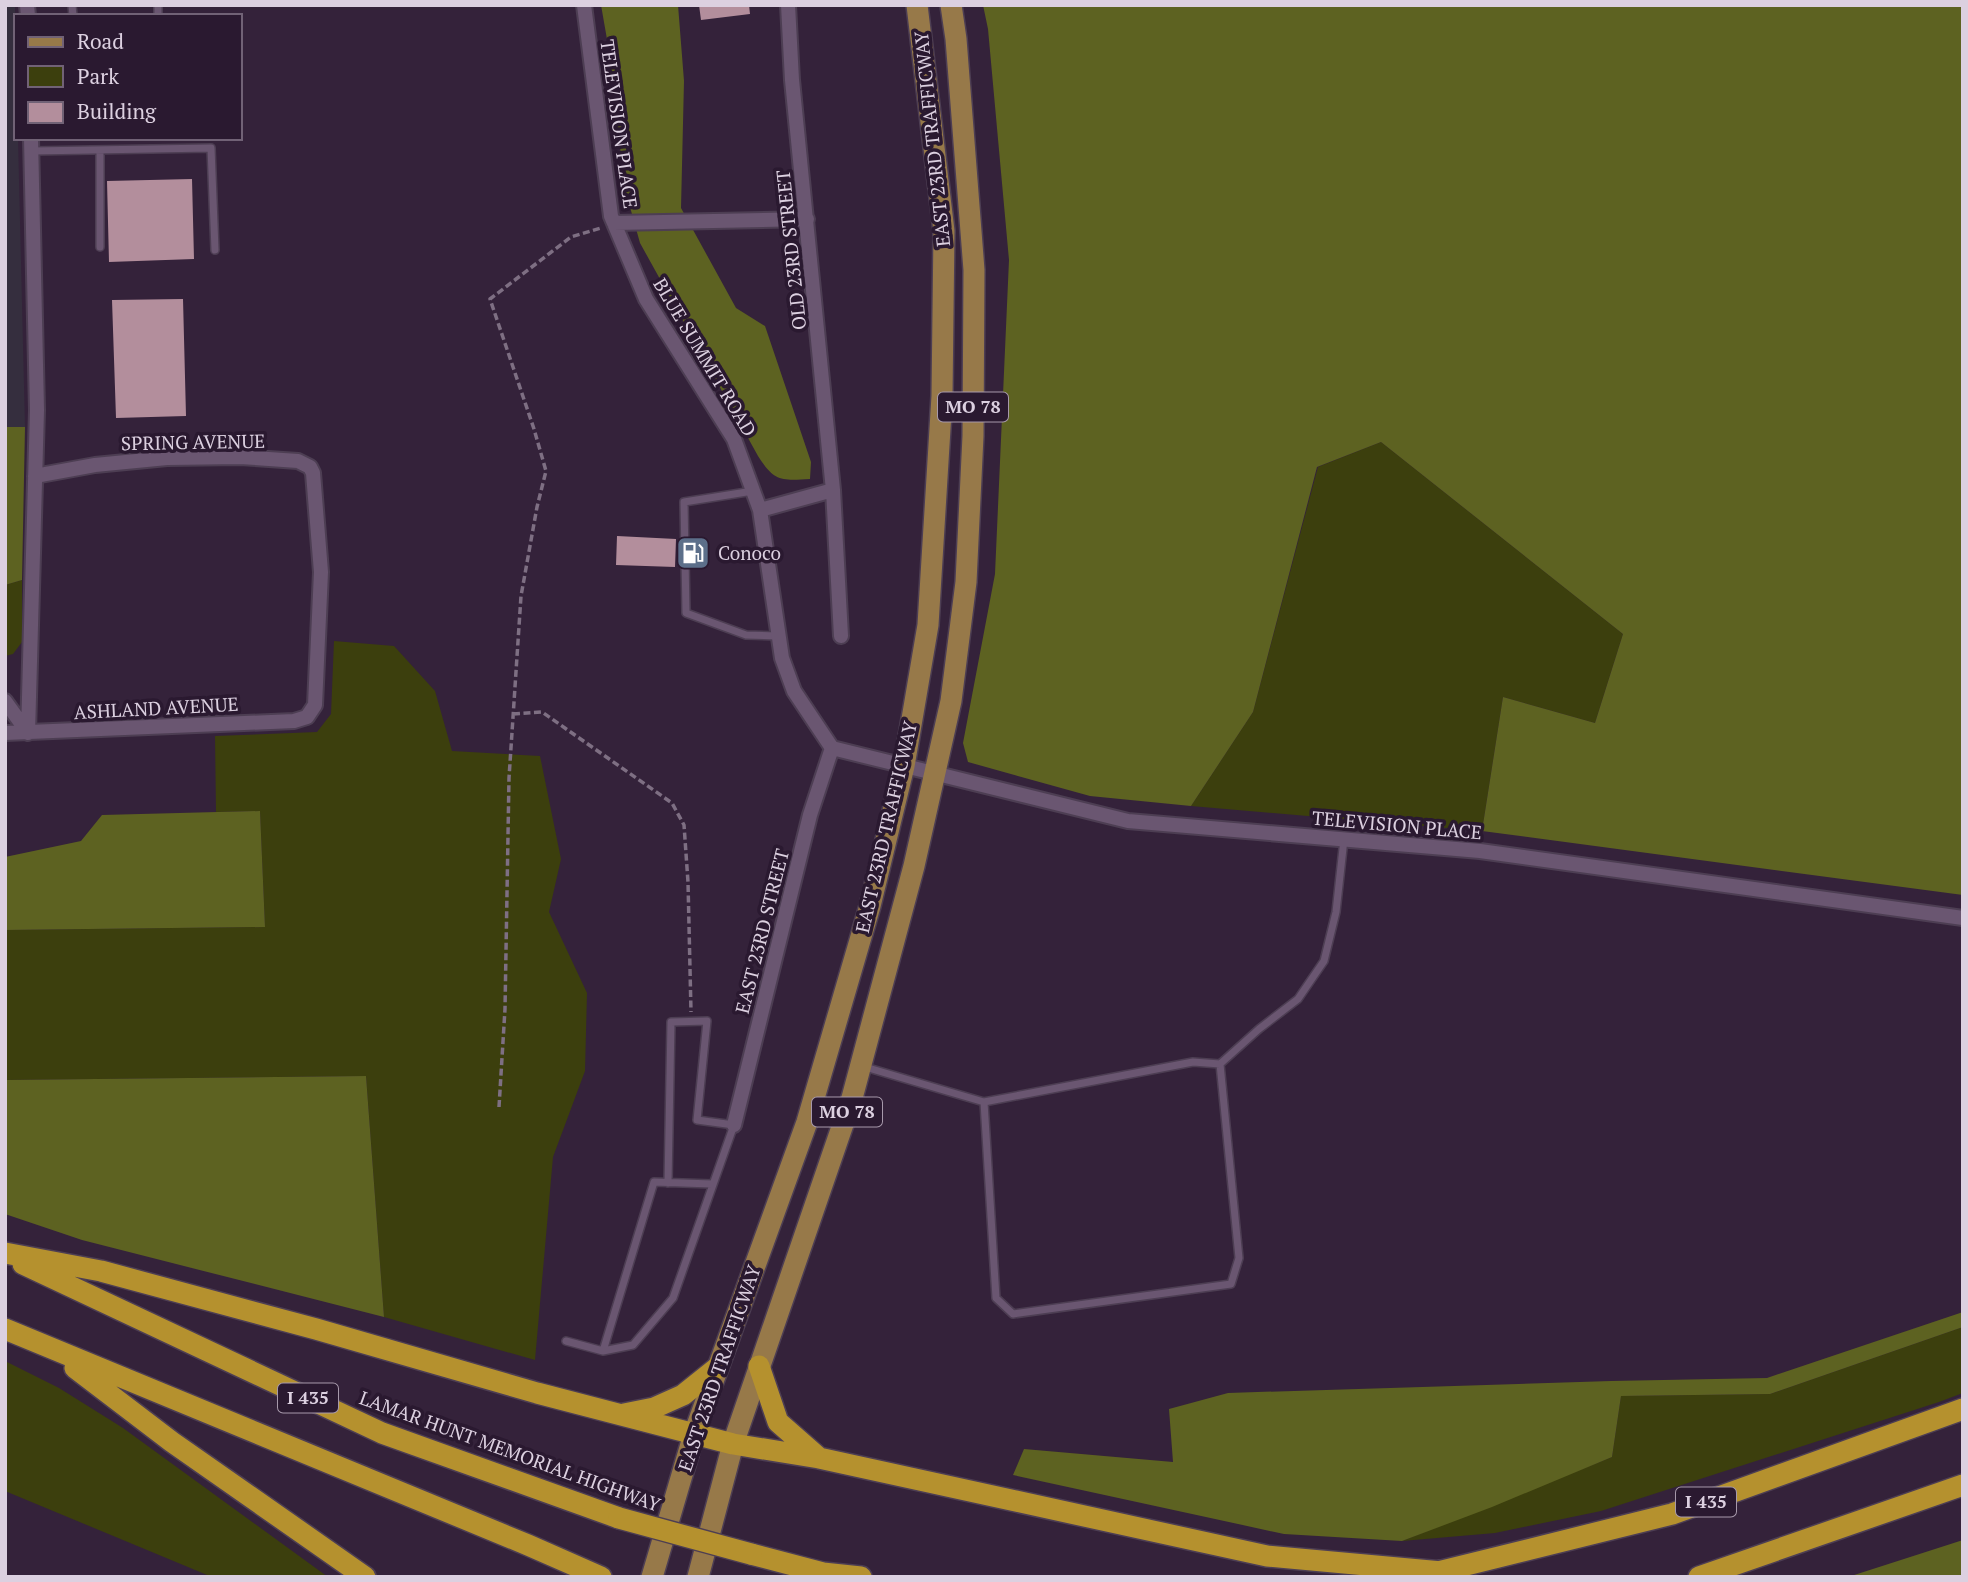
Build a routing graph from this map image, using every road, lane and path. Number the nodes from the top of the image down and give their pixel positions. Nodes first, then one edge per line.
1 (584, 5) edge
2 (788, 5) edge
3 (917, 5) edge
4 (951, 5) edge
5 (31, 145) edge
6 (100, 150) junction
7 (807, 219) junction
8 (614, 223) junction
9 (100, 247) dead end
10 (215, 250) dead end
11 (35, 477) junction
12 (833, 490) junction
13 (753, 491) junction
14 (760, 510) junction
15 (778, 636) junction
16 (841, 636) dead end
17 (5, 701) edge
18 (513, 713) junction
19 (307, 717) joint
20 (5, 733) edge
21 (27, 733) junction
22 (832, 748) junction
23 (904, 766) junction
24 (936, 773) junction
25 (1344, 839) junction
26 (1963, 918) edge
27 (691, 1021) junction
28 (1220, 1064) junction
29 (860, 1065) junction
30 (984, 1102) junction
31 (499, 1107) dead end
32 (734, 1125) junction
33 (668, 1183) junction
34 (712, 1184) junction
35 (5, 1254) edge
36 (5, 1329) edge
37 (566, 1341) dead end
38 (51, 1349) junction
39 (603, 1351) junction
40 (759, 1366) junction
41 (718, 1367) junction
42 (1963, 1409) edge
43 (619, 1415) junction
44 (694, 1434) junction
45 (733, 1444) junction
46 (818, 1458) junction
47 (1963, 1485) edge
48 (1442, 1572) junction
49 (365, 1577) edge
50 (601, 1577) edge
51 (652, 1577) edge
52 (698, 1577) edge
53 (861, 1577) edge
54 (1414, 1577) edge
55 (1699, 1577) edge

1 - 8 street, TELEVISION PLACE
2 - 7 street, OLD 23RD STREET
3 - 23 main road, EAST 23RD TRAFFICWAY / MO 78
4 - 24 main road, EAST 23RD TRAFFICWAY / MO 78
5 - 6 lane
5 - 11 street
6 - 9 lane
6 - 10 lane
7 - 8 street, TELEVISION PLACE
7 - 12 street, OLD 23RD STREET
8 - 13 street, BLUE SUMMIT ROAD
8 - 18 path
11 - 19 street, SPRING AVENUE
11 - 21 street
12 - 14 street
12 - 16 street
13 - 14 street, BLUE SUMMIT ROAD
13 - 15 lane
14 - 15 street, BLUE SUMMIT ROAD
15 - 22 street, BLUE SUMMIT ROAD
17 - 21 street
18 - 27 path
18 - 31 path
19 - 21 street, ASHLAND AVENUE
20 - 21 street, ASHLAND AVENUE
22 - 23 street, TELEVISION PLACE
22 - 32 street, EAST 23RD STREET
23 - 24 street, TELEVISION PLACE
23 - 41 main road, EAST 23RD TRAFFICWAY / MO 78
24 - 25 street, TELEVISION PLACE
24 - 29 main road, EAST 23RD TRAFFICWAY / MO 78
25 - 26 street, TELEVISION PLACE
25 - 28 lane
27 - 32 lane
27 - 33 lane
28 - 30 lane
28 - 30 lane
29 - 30 lane
29 - 40 main road, EAST 23RD TRAFFICWAY / MO 78
32 - 34 lane
33 - 34 lane
33 - 39 lane
34 - 39 lane
35 - 43 highway
35 - 53 highway, LAMAR HUNT MEMORIAL HIGHWAY / I 435, bridge
36 - 38 highway, I 435
37 - 39 lane
38 - 49 highway
38 - 50 highway, I 435
40 - 45 main road, EAST 23RD TRAFFICWAY / MO 78
40 - 46 highway
41 - 43 highway
41 - 44 main road, EAST 23RD TRAFFICWAY / MO 78
42 - 48 highway, I 435
43 - 44 highway
44 - 45 highway
44 - 51 main road, EAST 23RD TRAFFICWAY / MO 78
45 - 46 highway
45 - 52 main road, EAST 23RD TRAFFICWAY / MO 78
46 - 48 highway
47 - 55 highway
48 - 54 highway, I 435

